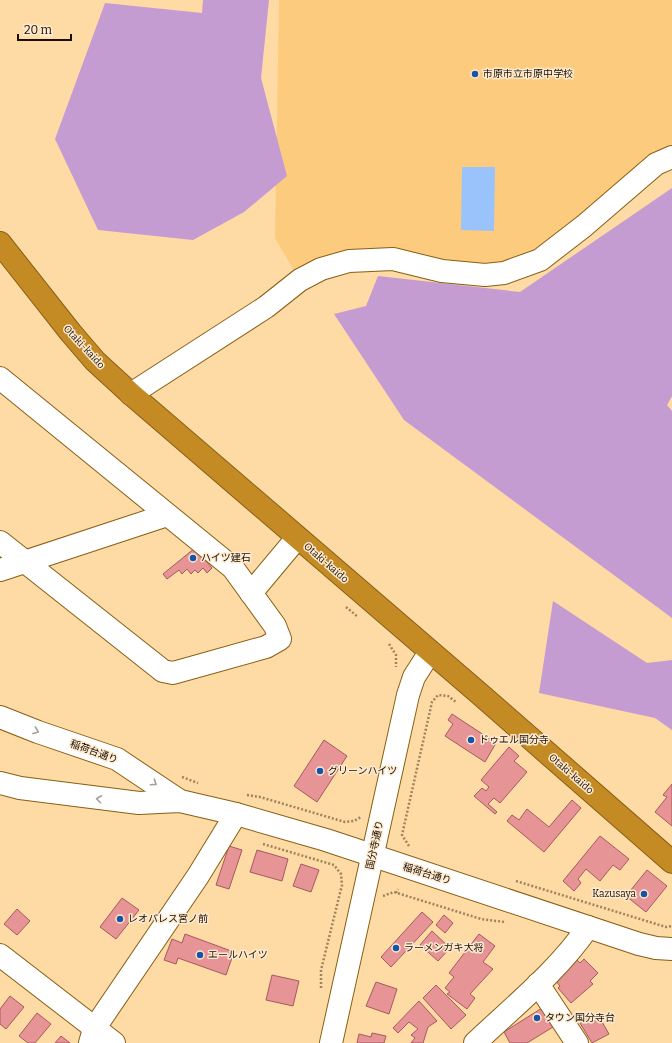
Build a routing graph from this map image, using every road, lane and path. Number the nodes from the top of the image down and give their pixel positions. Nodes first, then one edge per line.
1 (672, 157) edge
2 (0, 243) edge
3 (0, 378) edge
4 (131, 394) junction
5 (167, 515) junction
6 (297, 538) junction
7 (0, 542) edge
8 (25, 562) junction
9 (0, 570) edge
10 (251, 593) junction
11 (343, 604) dead end
12 (361, 620) dead end
13 (385, 640) dead end
14 (430, 652) junction
15 (395, 674) dead end
16 (432, 702) dead end
17 (0, 717) edge
18 (175, 774) dead end
19 (0, 783) edge
20 (203, 786) dead end
21 (246, 795) dead end
22 (180, 800) junction
23 (236, 814) junction
24 (362, 816) dead end
25 (261, 844) dead end
26 (410, 848) dead end
27 (372, 857) junction
28 (672, 862) edge
29 (514, 880) dead end
30 (398, 889) dead end
31 (396, 893) junction
32 (380, 900) dead end
33 (508, 922) dead end
34 (672, 926) edge
35 (588, 927) junction
36 (672, 948) edge
37 (0, 955) edge
38 (538, 984) junction
39 (321, 992) dead end
40 (92, 1036) edge
41 (114, 1043) edge
42 (331, 1043) edge
43 (475, 1043) edge
44 (577, 1043) edge

1 - 4 street
2 - 4 highway, Otaki-kaido
3 - 5 street
4 - 6 highway, Otaki-kaido
5 - 8 street
5 - 10 street
6 - 10 street
6 - 14 highway, Otaki-kaido
7 - 8 street
8 - 9 street
8 - 10 street
11 - 12 path
13 - 15 path
14 - 27 street, 国分寺通り
14 - 28 highway, Otaki-kaido
16 - 26 path
17 -> 22 street, 稲荷台通り
18 - 20 path
22 -> 19 street, 稲荷台通り
21 - 24 path
22 - 23 street, 稲荷台通り
23 - 27 street, 稲荷台通り
23 - 40 street
25 - 39 path
27 - 35 street, 稲荷台通り
27 - 42 street, 国分寺通り
29 - 34 path
30 - 31 path
31 - 32 path
31 - 33 path
35 - 36 street, 稲荷台通り
35 - 38 street
37 - 40 street
38 - 43 street
38 - 44 street
40 - 41 street

